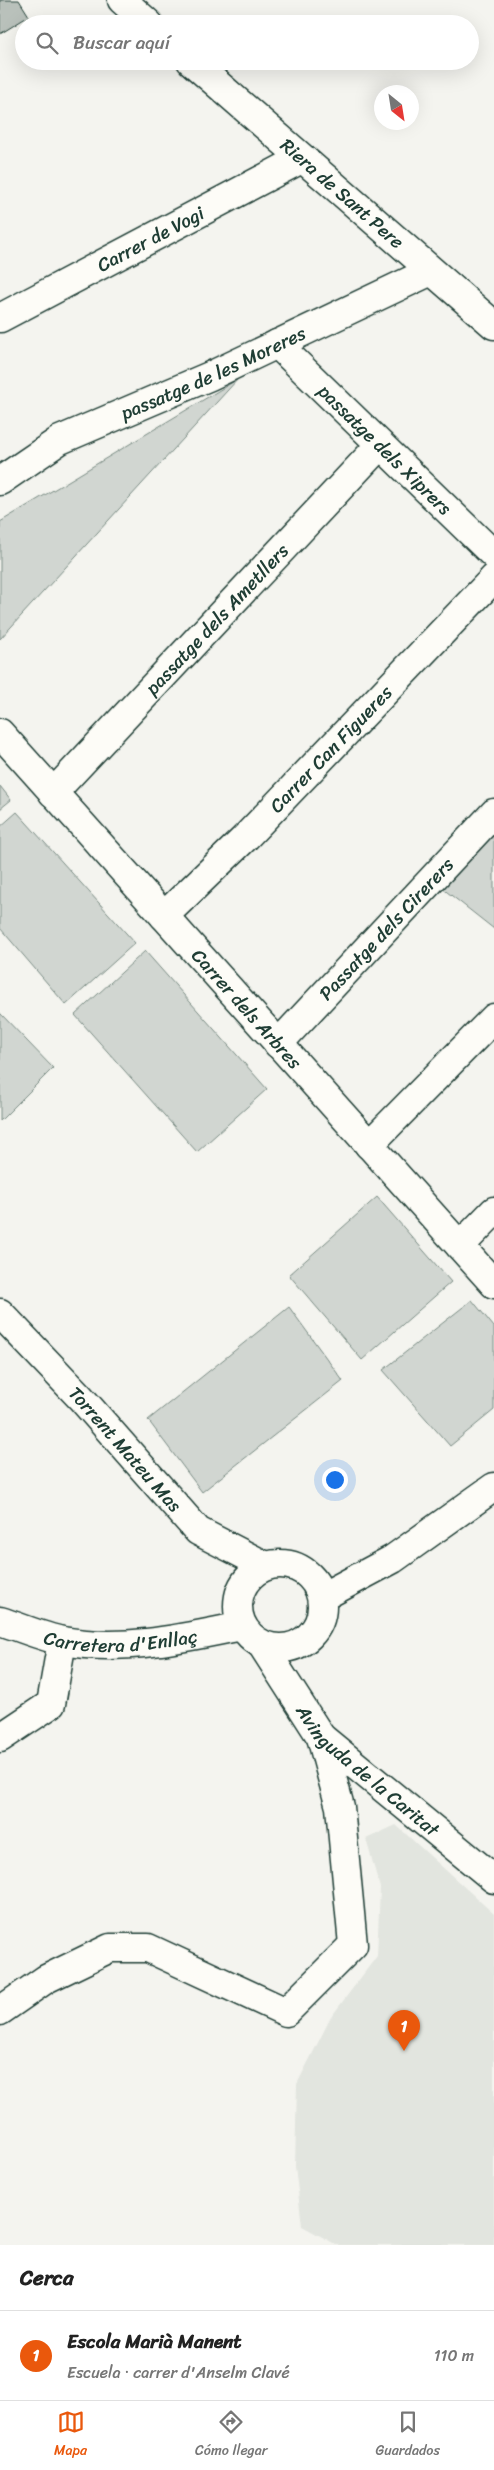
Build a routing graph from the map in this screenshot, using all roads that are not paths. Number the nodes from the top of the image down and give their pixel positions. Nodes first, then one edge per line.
1 (122, 0) edge
2 (139, 15) edge
3 (201, 70) edge
4 (301, 159) junction
5 (431, 271) junction
6 (0, 318) edge
7 (494, 325) edge
8 (277, 344) junction
9 (380, 445) junction
10 (0, 481) edge
11 (493, 574) edge
12 (0, 733) edge
13 (53, 792) junction
14 (494, 813) edge
15 (164, 916) junction
16 (494, 1018) edge
17 (278, 1044) junction
18 (368, 1145) junction
19 (494, 1211) edge
20 (460, 1246) junction
21 (494, 1284) edge
22 (0, 1313) edge
23 (494, 1487) edge
24 (266, 1566) junction
25 (322, 1597) junction
26 (0, 1620) edge
27 (242, 1626) junction
28 (62, 1641) junction
29 (262, 1645) junction
30 (320, 1737) junction
31 (0, 1738) edge
32 (494, 1879) edge
33 (0, 2011) edge

1 - 2 street
3 - 4 street, Riera de Sant Pere
4 - 5 street, Riera de Sant Pere
4 - 6 street, Carrer de Vogi
5 - 7 street, Riera de Sant Pere
5 - 8 street, passatge de les Moreres
8 - 9 street, passatge dels Xiprers
8 - 10 street, passatge de les Moreres
9 - 11 street, passatge dels Xiprers
9 - 13 street, passatge dels Ametllers
11 - 15 street, Carrer Can Figueres
12 - 13 street, Carrer dels Arbres
13 - 15 street, Carrer dels Arbres
14 - 17 street, Passatge dels Cirerers
15 - 17 street, Carrer dels Arbres
16 - 18 street
17 - 18 street, Carrer dels Arbres
18 - 20 street, Carrer dels Arbres
19 - 20 street
20 - 21 street, Carrer dels Arbres
22 - 24 street, Torrent Mateu Mas
23 - 25 street
24 - 25 street
24 - 27 street
25 - 29 street
26 - 28 street, Carretera d'Enllaç
27 - 28 street, Carretera d'Enllaç
27 - 29 street
28 - 31 street
29 - 30 street, Avinguda de la Caritat
30 - 32 street, Avinguda de la Caritat
30 - 33 street

